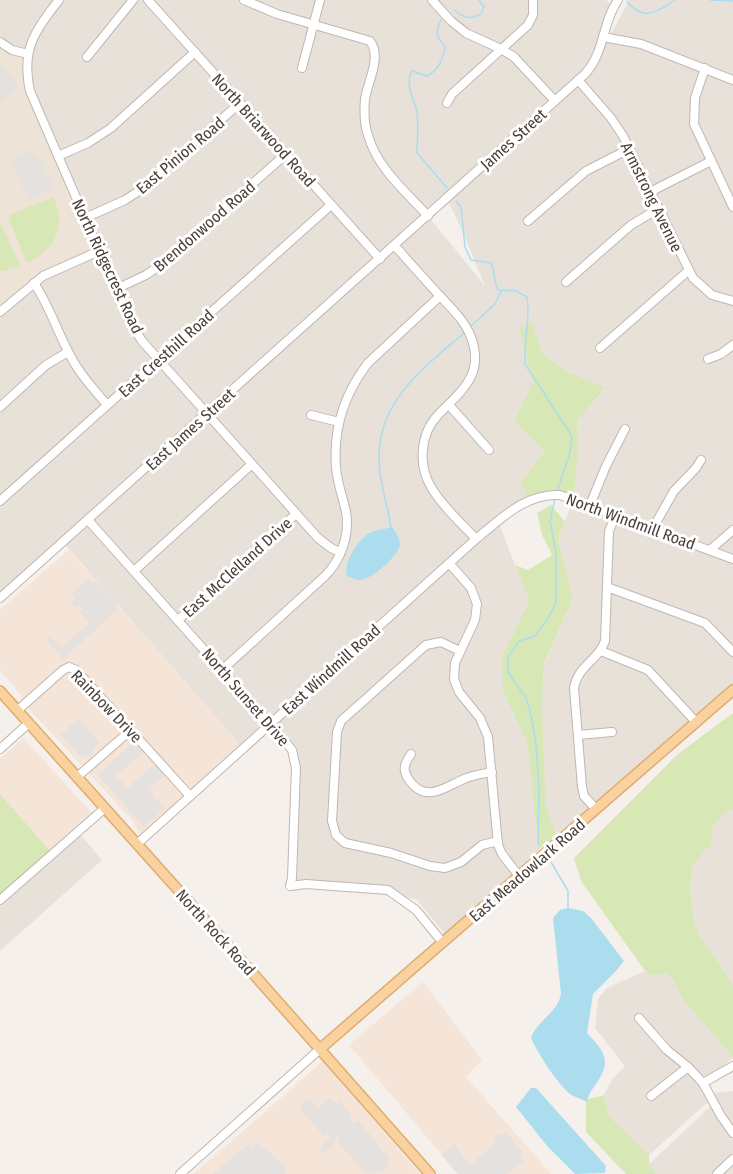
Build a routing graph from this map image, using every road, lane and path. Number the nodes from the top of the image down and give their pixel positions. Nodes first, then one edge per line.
1 (59, 0) edge
2 (133, 0) edge
3 (148, 0) edge
4 (244, 0) edge
5 (320, 0) edge
6 (432, 0) edge
7 (533, 0) edge
8 (618, 0) edge
9 (313, 24) junction
10 (603, 37) junction
11 (0, 42) edge
12 (501, 49) junction
13 (195, 52) junction
14 (28, 54) junction
15 (87, 57) dead end
16 (302, 68) dead end
17 (705, 68) junction
18 (733, 80) edge
19 (578, 81) junction
20 (555, 101) junction
21 (240, 103) junction
22 (447, 103) dead end
23 (629, 149) junction
24 (286, 154) junction
25 (58, 156) junction
26 (711, 161) junction
27 (650, 192) junction
28 (332, 205) junction
29 (733, 207) edge
30 (658, 209) junction
31 (428, 216) junction
32 (85, 218) junction
33 (528, 221) dead end
34 (395, 246) junction
35 (99, 250) junction
36 (380, 259) junction
37 (688, 271) junction
38 (566, 282) dead end
39 (33, 283) junction
40 (116, 289) junction
41 (440, 296) junction
42 (733, 301) edge
43 (0, 312) edge
44 (733, 345) edge
45 (600, 348) dead end
46 (68, 352) junction
47 (708, 359) dead end
48 (159, 360) junction
49 (107, 405) junction
50 (449, 405) junction
51 (0, 406) edge
52 (207, 414) junction
53 (311, 415) dead end
54 (339, 422) junction
55 (625, 429) dead end
56 (489, 450) dead end
57 (701, 460) dead end
58 (252, 464) junction
59 (529, 500) joint
60 (0, 501) edge
61 (590, 505) junction
62 (296, 514) junction
63 (616, 514) junction
64 (88, 520) junction
65 (652, 528) junction
66 (733, 530) edge
67 (476, 539) junction
68 (710, 550) junction
69 (340, 552) junction
70 (733, 559) edge
71 (449, 563) junction
72 (134, 571) junction
73 (607, 587) junction
74 (0, 598) edge
75 (178, 620) junction
76 (460, 651) junction
77 (601, 651) junction
78 (733, 652) edge
79 (222, 669) junction
80 (733, 690) edge
81 (0, 691) edge
82 (18, 710) junction
83 (696, 722) junction
84 (29, 723) junction
85 (270, 724) junction
86 (131, 730) junction
87 (612, 732) dead end
88 (578, 735) junction
89 (0, 749) edge
90 (411, 754) dead end
91 (492, 772) junction
92 (77, 777) junction
93 (190, 796) junction
94 (105, 808) junction
95 (596, 809) junction
96 (498, 841) junction
97 (137, 844) junction
98 (519, 876) junction
99 (0, 900) edge
100 (443, 943) junction
101 (639, 1018) dead end
102 (320, 1049) junction
103 (733, 1066) edge
104 (688, 1067) junction
105 (703, 1083) junction
106 (651, 1096) dead end
107 (733, 1133) edge
108 (733, 1159) edge
109 (180, 1174) edge
110 (430, 1174) edge
111 (717, 1174) edge

1 - 14 street
2 - 15 street
3 - 13 street, North Briarwood Road
4 - 9 street
5 - 9 street
6 - 12 street
7 - 12 street
8 - 10 street, James Street
9 - 16 street
9 - 31 street
10 - 17 street
10 - 19 street, James Street
11 - 14 street
12 - 20 street
12 - 22 street
13 - 21 street, North Briarwood Road
13 - 25 street
14 - 25 street, North Ridgecrest Road
17 - 18 street
17 - 26 street
19 - 20 street, James Street
19 - 23 street, Armstrong Avenue
20 - 31 street, James Street
21 - 24 street, North Briarwood Road
21 - 32 street, East Pinion Road
23 - 27 street, Armstrong Avenue
23 - 33 street
24 - 28 street, North Briarwood Road
24 - 40 street, Brendonwood Road
25 - 32 street, North Ridgecrest Road
26 - 27 street
26 - 29 street
27 - 30 street, Armstrong Avenue
28 - 36 street, North Briarwood Road
28 - 48 street, East Cresthill Road
30 - 37 street, Armstrong Avenue
30 - 38 street
31 - 34 street, James Street
32 - 35 street, North Ridgecrest Road
34 - 36 street, James Street
34 - 41 street
35 - 39 street
35 - 40 street, North Ridgecrest Road
36 - 52 street, East James Street
37 - 42 street, Armstrong Avenue
37 - 45 street
39 - 43 street
39 - 46 street
40 - 48 street, North Ridgecrest Road
41 - 50 street
41 - 54 street
44 - 47 street
46 - 49 street
46 - 51 street
48 - 49 street, East Cresthill Road
48 - 52 street, North Ridgecrest Road
49 - 60 street, East Cresthill Road
50 - 56 street
50 - 67 street
52 - 58 street, North Ridgecrest Road
52 - 64 street, East James Street
53 - 54 street
54 - 69 street
55 - 61 street
57 - 65 street
58 - 62 street, North Ridgecrest Road
58 - 72 street
59 - 61 street, North Windmill Road
59 - 67 street, East Windmill Road
61 - 63 street, North Windmill Road
62 - 69 street, North Ridgecrest Road
62 - 75 street, East McClelland Drive
63 - 65 street, North Windmill Road
63 - 73 street
64 - 72 street, North Sunset Drive
64 - 74 street, East James Street
65 - 68 street, North Windmill Road
66 - 68 street
67 - 71 street, East Windmill Road
68 - 70 street, North Windmill Road
69 - 79 street
71 - 76 street
71 - 85 street, East Windmill Road
72 - 75 street, North Sunset Drive
73 - 77 street
73 - 78 street
75 - 79 street, North Sunset Drive
76 - 91 street
76 - 96 street
77 - 83 street
77 - 88 street
79 - 85 street, North Sunset Drive
80 - 83 main road, East Meadowlark Road
81 - 82 main road, North Rock Road
82 - 84 main road, North Rock Road
82 - 86 street, Rainbow Drive
83 - 95 main road, East Meadowlark Road
84 - 89 street
84 - 92 main road, North Rock Road
85 - 93 street, East Windmill Road
85 - 100 street, North Sunset Drive
86 - 92 street
86 - 93 street, Rainbow Drive
87 - 88 street
88 - 95 street
90 - 91 street
91 - 96 street
92 - 94 main road, North Rock Road
93 - 97 street, East Windmill Road
94 - 97 main road, North Rock Road
94 - 99 street
95 - 98 main road, East Meadowlark Road
96 - 98 street
97 - 102 main road, North Rock Road
98 - 100 main road, East Meadowlark Road
100 - 102 main road, East Meadowlark Road
101 - 104 street
102 - 109 street
102 - 110 main road, North Rock Road
103 - 105 street
104 - 105 street
104 - 106 street
105 - 107 street
108 - 111 street

